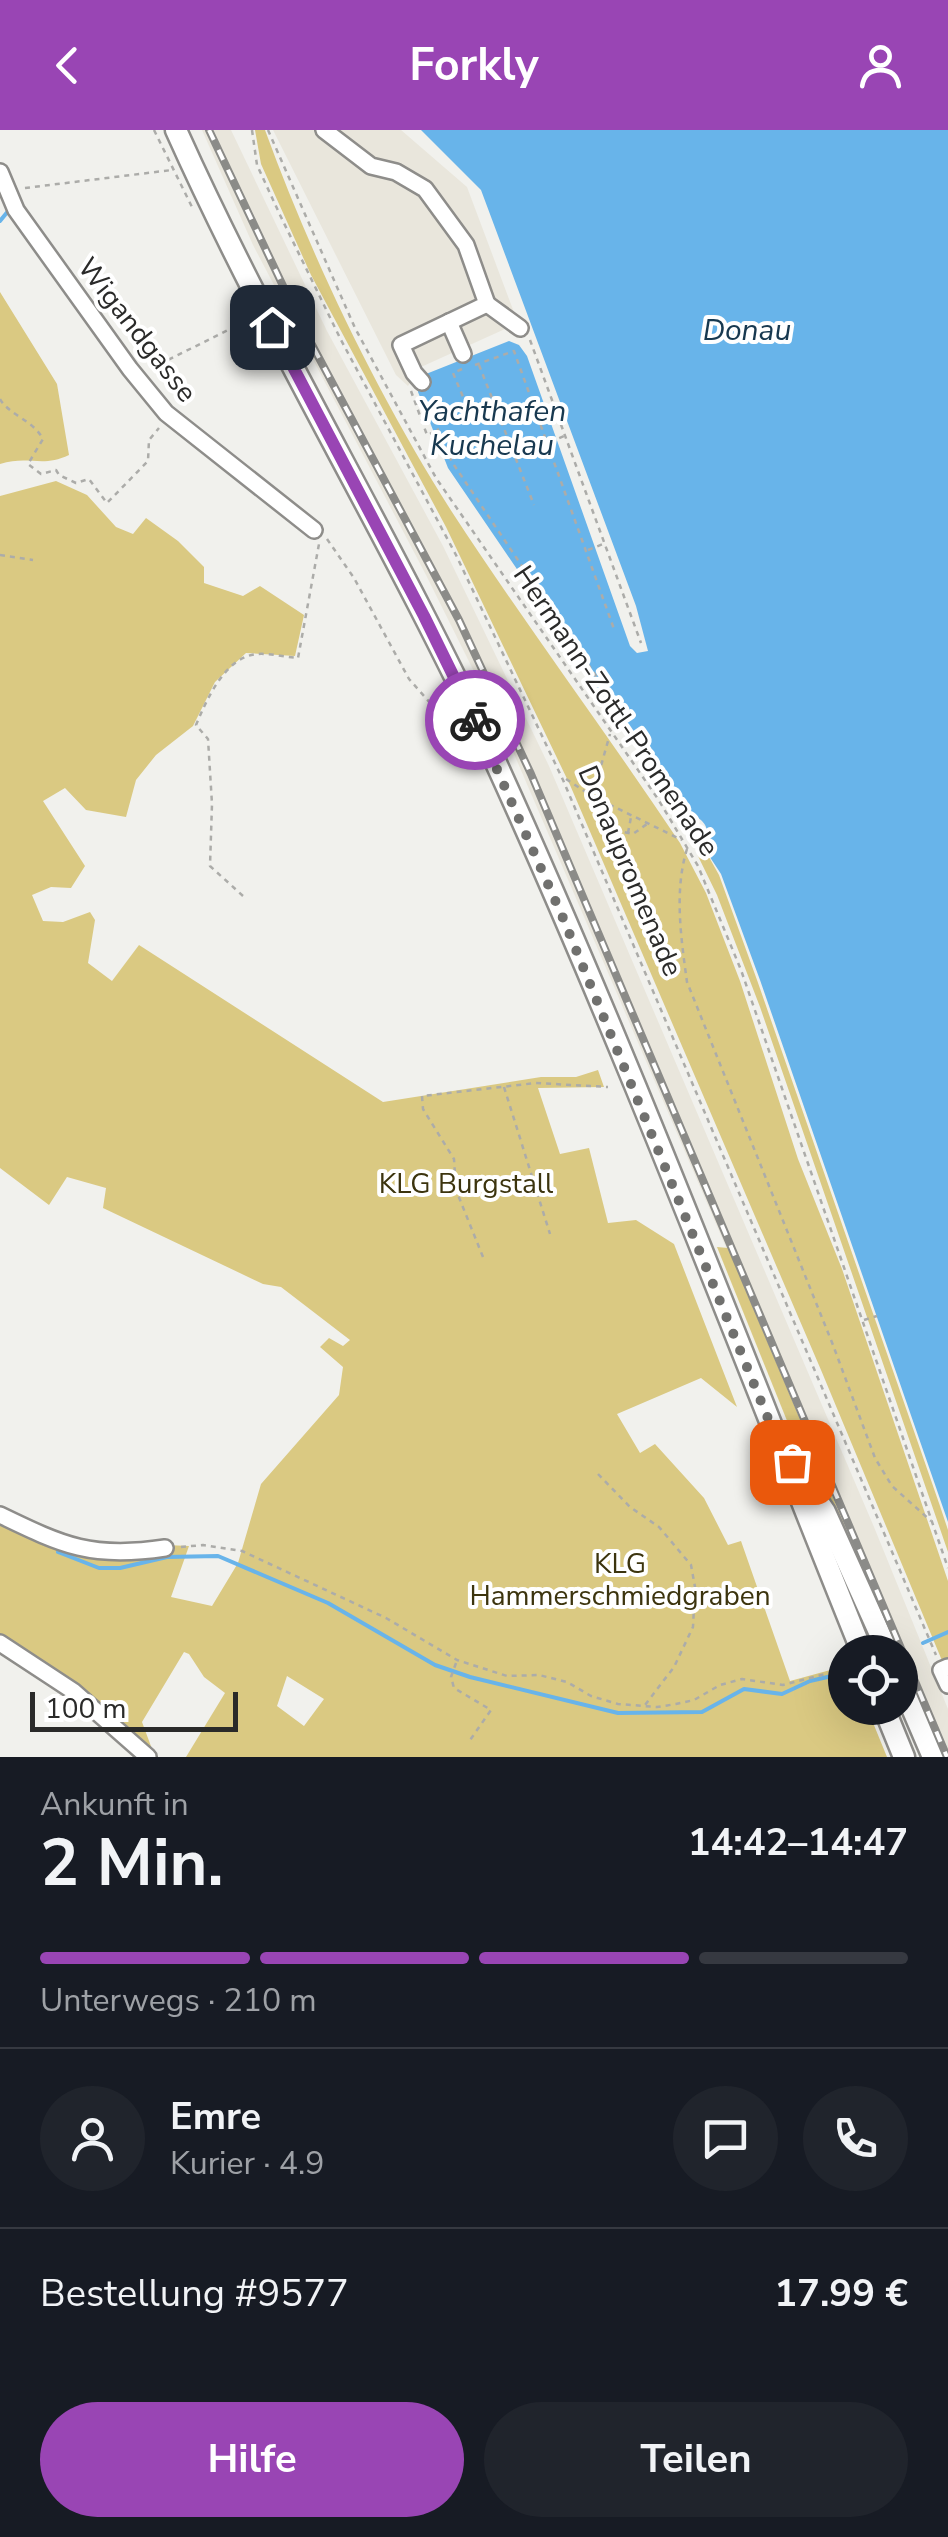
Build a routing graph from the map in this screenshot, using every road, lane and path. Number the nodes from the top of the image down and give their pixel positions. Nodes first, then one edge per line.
1 (154, 130) edge
2 (176, 130) edge
3 (252, 130) edge
4 (268, 130) edge
5 (324, 130) edge
6 (172, 170) junction
7 (0, 172) edge
8 (27, 188) dead end
9 (193, 209) dead end
10 (488, 304) junction
11 (449, 322) junction
12 (238, 325) dead end
13 (520, 328) joint
14 (463, 354) dead end
15 (139, 361) dead end
16 (478, 364) junction
17 (418, 377) joint
18 (0, 398) edge
19 (417, 404) junction
20 (466, 404) dead end
21 (160, 427) dead end
22 (436, 432) junction
23 (564, 437) junction
24 (548, 442) junction
25 (534, 505) dead end
26 (317, 536) junction
27 (603, 544) junction
28 (586, 550) junction
29 (0, 555) edge
30 (33, 560) dead end
31 (614, 629) dead end
32 (641, 643) dead end
33 (608, 694) dead end
34 (610, 733) junction
35 (470, 748) dead end
36 (563, 780) junction
37 (592, 796) junction
38 (632, 815) junction
39 (648, 823) junction
40 (614, 830) dead end
41 (628, 834) junction
42 (684, 840) junction
43 (688, 847) junction
44 (242, 896) dead end
45 (504, 1085) junction
46 (608, 1087) dead end
47 (550, 1234) dead end
48 (482, 1257) dead end
49 (878, 1316) dead end
50 (863, 1320) junction
51 (776, 1438) junction
52 (598, 1474) dead end
53 (0, 1515) edge
54 (933, 1523) junction
55 (165, 1548) joint
56 (948, 1568) edge
57 (855, 1635) edge
58 (880, 1635) edge
59 (0, 1643) edge
60 (934, 1647) dead end
61 (457, 1660) junction
62 (948, 1667) edge
63 (828, 1673) edge
64 (948, 1685) edge
65 (644, 1706) junction
66 (918, 1722) edge
67 (891, 1725) edge
68 (468, 1743) dead end
69 (148, 1757) edge
70 (904, 1757) edge
71 (933, 1757) edge

1 - 6 path
2 - 51 main road
3 - 36 path, Donaupromenade
4 - 34 path, Hermann-Zottl-Promenade
5 - 10 street
6 - 8 path
6 - 9 path
7 - 26 street, Wigandgasse
10 - 11 street
10 - 13 street
11 - 14 street
11 - 17 street
12 - 15 path
13 - 23 path
16 - 20 path
16 - 24 path
16 - 25 path
17 - 19 path
18 - 21 path
19 - 22 path
19 - 22 path
22 - 33 path
23 - 24 path
23 - 27 path
24 - 28 path
26 - 35 path
26 - 44 path
27 - 28 path
27 - 32 path
28 - 31 path
29 - 30 path
34 - 37 path
34 - 42 path, Hermann-Zottl-Promenade
36 - 37 path
36 - 60 path, Donaupromenade
37 - 38 path
38 - 39 path
38 - 41 path
39 - 41 path
39 - 42 path
40 - 41 path
42 - 43 path, Hermann-Zottl-Promenade
43 - 50 path, Hermann-Zottl-Promenade
43 - 54 path
45 - 46 path
45 - 47 path
45 - 48 path
49 - 50 path
50 - 54 path, Hermann-Zottl-Promenade
51 - 57 main road
51 - 58 main road
52 - 65 path
53 - 55 street
54 - 56 path, Hermann-Zottl-Promenade
55 - 61 path
59 - 69 street
61 - 65 path
61 - 68 path
62 - 64 street
63 - 65 path
66 - 71 main road
67 - 70 main road

